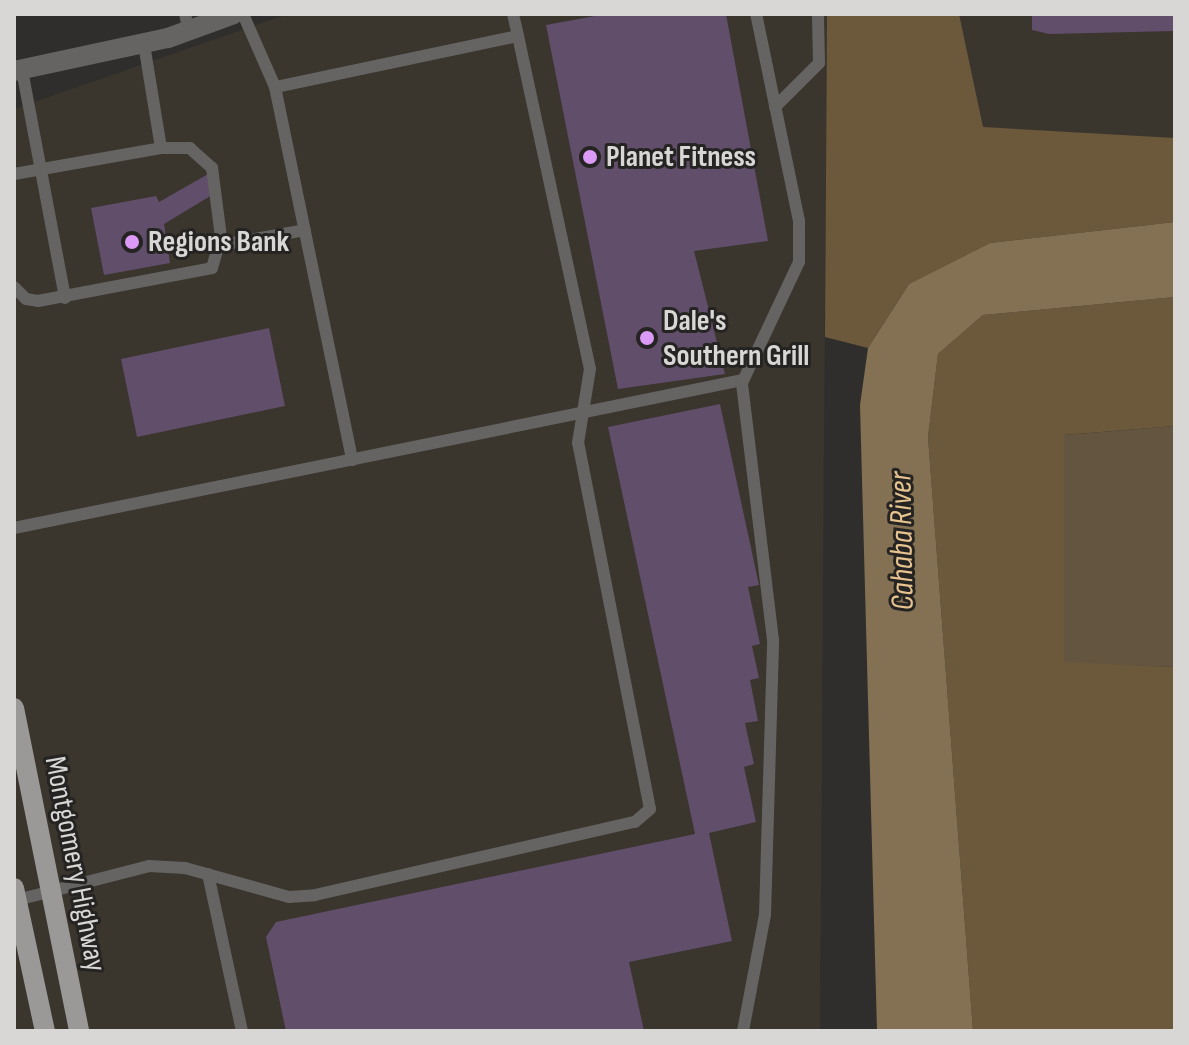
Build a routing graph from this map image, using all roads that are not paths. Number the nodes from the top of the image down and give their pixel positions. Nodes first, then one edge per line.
1 (234, 14) edge
2 (243, 14) edge
3 (513, 14) edge
4 (756, 14) edge
5 (818, 14) edge
6 (187, 22) edge
7 (518, 36) junction
8 (144, 44) junction
9 (18, 70) edge
10 (275, 87) junction
11 (775, 107) junction
12 (161, 148) junction
13 (41, 168) junction
14 (14, 174) edge
15 (305, 230) junction
16 (221, 245) junction
17 (14, 287) edge
18 (65, 298) junction
19 (743, 380) junction
20 (579, 413) junction
21 (352, 460) junction
22 (14, 528) edge
23 (14, 708) edge
24 (208, 874) junction
25 (49, 889) junction
26 (15, 896) edge
27 (45, 1031) edge
28 (79, 1031) edge
29 (242, 1031) edge
30 (743, 1031) edge

1 - 6 street
2 - 10 lane
3 - 7 lane
4 - 11 lane
5 - 11 lane
6 - 8 street
7 - 10 lane
7 - 20 lane
8 - 9 street
8 - 12 lane
9 - 13 lane
10 - 15 lane
11 - 19 lane
12 - 13 lane
12 - 16 lane
13 - 14 lane
13 - 18 lane
15 - 16 lane
15 - 21 lane
16 - 18 lane
17 - 18 lane
19 - 20 lane
19 - 30 lane
20 - 21 lane
20 - 24 lane
21 - 22 lane
23 - 25 main road, Montgomery Highway
24 - 25 lane
24 - 29 lane
25 - 26 lane
25 - 28 main road, Montgomery Highway
26 - 27 main road, Montgomery Highway

